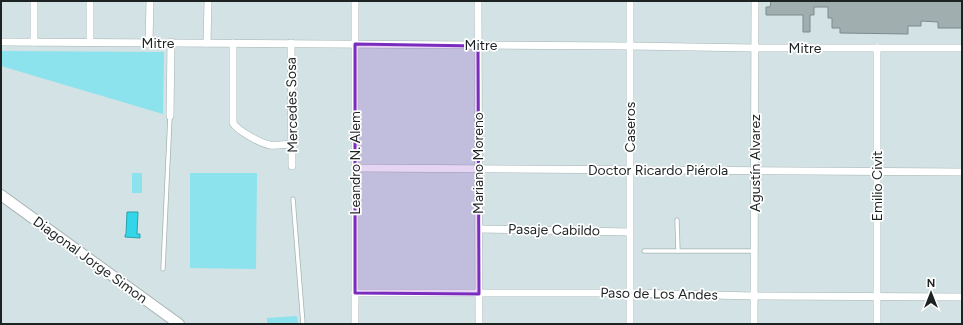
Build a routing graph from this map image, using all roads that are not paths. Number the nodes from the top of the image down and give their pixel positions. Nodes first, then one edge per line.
1 (34, 1) edge
2 (90, 1) edge
3 (150, 1) edge
4 (208, 1) edge
5 (355, 1) edge
6 (478, 1) edge
7 (630, 1) edge
8 (755, 1) edge
9 (1, 42) edge
10 (34, 42) junction
11 (90, 42) junction
12 (171, 42) junction
13 (149, 43) junction
14 (207, 43) junction
15 (234, 43) junction
16 (291, 43) junction
17 (355, 44) junction
18 (478, 46) junction
19 (630, 46) junction
20 (755, 48) junction
21 (877, 48) junction
22 (962, 48) edge
23 (170, 116) joint
24 (292, 144) junction
25 (292, 166) dead end
26 (355, 168) junction
27 (478, 168) junction
28 (630, 171) junction
29 (755, 171) junction
30 (878, 172) junction
31 (962, 172) edge
32 (1, 196) edge
33 (293, 199) dead end
34 (677, 220) dead end
35 (479, 229) junction
36 (629, 232) junction
37 (644, 251) dead end
38 (678, 251) junction
39 (754, 251) junction
40 (163, 269) dead end
41 (630, 293) junction
42 (355, 294) junction
43 (479, 294) junction
44 (754, 296) junction
45 (877, 296) junction
46 (962, 297) edge
47 (179, 324) edge
48 (303, 324) edge
49 (355, 324) edge
50 (479, 324) edge
51 (630, 324) edge
52 (754, 324) edge
53 (877, 324) edge

1 - 10 street
2 - 11 street
3 - 13 street
4 - 14 street
5 - 17 street, Leandro N. Alem
6 - 18 street, Mariano Moreno
7 - 19 street, Caseros
8 - 20 street, Agustín Alvarez
9 - 10 street, Mitre
10 - 11 street, Mitre
11 - 13 street, Mitre
12 - 13 street, Mitre
12 - 14 street, Mitre
12 - 23 street
14 - 15 street, Mitre
15 - 16 street, Mitre
15 - 24 street
16 - 17 street, Mitre
16 - 24 street, Mercedes Sosa
17 - 18 street, Mitre
17 - 26 street, Leandro N. Alem
18 - 19 street, Mitre
18 - 27 street, Mariano Moreno
19 - 20 street, Mitre
19 - 28 street, Caseros
20 - 21 street, Mitre
20 - 29 street, Agustín Alvarez
21 - 22 street, Mitre
21 - 30 street, Emilio Civit
23 - 40 lane
24 - 25 street, Mercedes Sosa
26 - 27 street, Doctor Ricardo Piérola
26 - 42 street, Leandro N. Alem
27 - 28 street, Doctor Ricardo Piérola
27 - 35 street, Mariano Moreno
28 - 29 street, Doctor Ricardo Piérola
28 - 36 street, Caseros
29 - 30 street, Doctor Ricardo Piérola
29 - 39 street, Agustín Alvarez
30 - 31 street, Doctor Ricardo Piérola
30 - 45 street, Emilio Civit
32 - 47 main road, Diagonal Jorge Simon
33 - 48 lane
34 - 38 lane
35 - 36 street, Pasaje Cabildo
35 - 43 street, Mariano Moreno
36 - 41 street, Caseros
37 - 38 lane
38 - 39 lane
39 - 44 street, Agustín Alvarez
41 - 43 street, Paso de Los Andes
41 - 44 street, Paso de Los Andes
41 - 51 street, Caseros
42 - 43 street, Paso de Los Andes
42 - 49 street, Leandro N. Alem
43 - 50 street, Mariano Moreno
44 - 45 street, Paso de Los Andes
44 - 52 street, Agustín Alvarez
45 - 46 street, Paso de Los Andes
45 - 53 street, Emilio Civit

